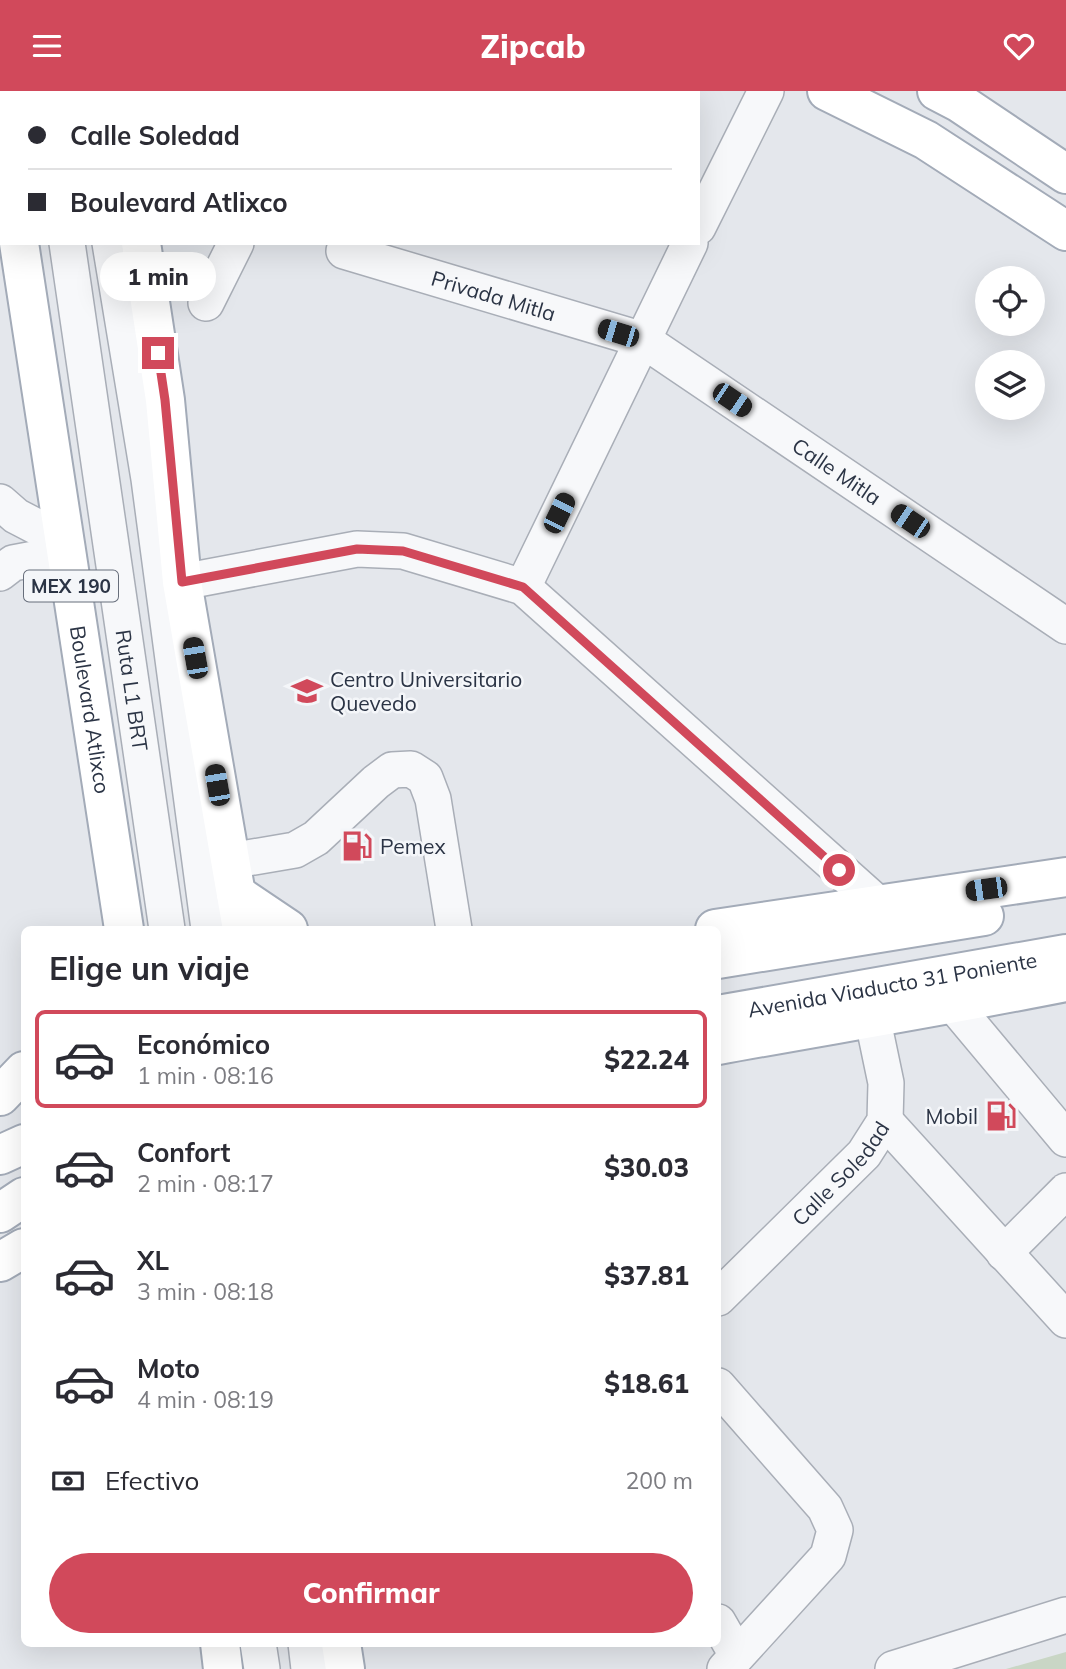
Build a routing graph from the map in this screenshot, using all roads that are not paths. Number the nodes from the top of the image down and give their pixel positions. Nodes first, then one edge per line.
1 (766, 91) edge
2 (827, 91) edge
3 (956, 95) edge
4 (1066, 174) edge
5 (700, 223) edge
6 (1066, 231) edge
7 (19, 245) edge
8 (67, 245) edge
9 (110, 245) edge
10 (141, 245) edge
11 (235, 245) edge
12 (689, 245) edge
13 (344, 251) dead end
14 (206, 303) dead end
15 (643, 340) junction
16 (0, 502) edge
17 (65, 547) junction
18 (0, 573) edge
19 (182, 582) junction
20 (523, 587) junction
21 (1066, 626) edge
22 (115, 866) junction
23 (1066, 877) edge
24 (236, 895) edge
25 (1066, 902) edge
26 (879, 905) junction
27 (98, 926) edge
28 (124, 926) edge
29 (167, 926) edge
30 (209, 926) edge
31 (283, 926) edge
32 (454, 926) edge
33 (721, 928) edge
34 (1066, 954) edge
35 (721, 959) edge
36 (1066, 982) edge
37 (953, 1004) junction
38 (872, 1016) junction
39 (721, 1032) edge
40 (721, 1033) edge
41 (21, 1073) edge
42 (21, 1095) edge
43 (0, 1096) edge
44 (0, 1109) edge
45 (885, 1121) junction
46 (1066, 1139) edge
47 (21, 1145) edge
48 (0, 1155) edge
49 (1066, 1191) edge
50 (21, 1199) edge
51 (0, 1213) edge
52 (21, 1250) edge
53 (1004, 1253) junction
54 (0, 1262) edge
55 (0, 1274) edge
56 (21, 1278) edge
57 (721, 1295) edge
58 (1066, 1320) edge
59 (721, 1389) edge
60 (1066, 1615) edge
61 (721, 1631) edge
62 (220, 1647) edge
63 (259, 1647) edge
64 (307, 1647) edge
65 (342, 1647) edge
66 (731, 1662) edge
67 (223, 1669) edge
68 (262, 1669) edge
69 (310, 1669) edge
70 (345, 1669) edge
71 (893, 1669) edge

1 - 5 street
2 - 6 main road
3 - 4 main road
7 - 17 main road, Boulevard Atlixco / MEX 190
8 - 29 street, Ruta L1 BRT
9 - 30 street, Ruta L1 BRT
10 - 19 main road
11 - 14 street
12 - 15 street
13 - 15 street, Privada Mitla
15 - 20 street
15 - 21 street, Calle Mitla
16 - 17 street
17 - 18 street
17 - 22 main road, Boulevard Atlixco / MEX 190
19 - 20 street
19 - 24 main road
20 - 26 street
22 - 27 main road
22 - 28 main road, Boulevard Atlixco / MEX 190
23 - 26 main road
24 - 31 main road
24 - 32 street
25 - 35 main road
26 - 33 main road
34 - 39 main road, Avenida Viaducto 31 Poniente
36 - 37 main road
37 - 38 main road
37 - 46 street
38 - 40 main road
38 - 45 street, Calle Soledad
41 - 43 main road
42 - 44 main road
45 - 53 street
45 - 57 street, Calle Soledad
47 - 48 main road
49 - 53 street
50 - 51 main road
52 - 54 main road
53 - 58 street
55 - 56 main road
59 - 66 street
60 - 71 street
61 - 66 street
62 - 67 main road
63 - 68 street
64 - 69 street
65 - 70 main road

